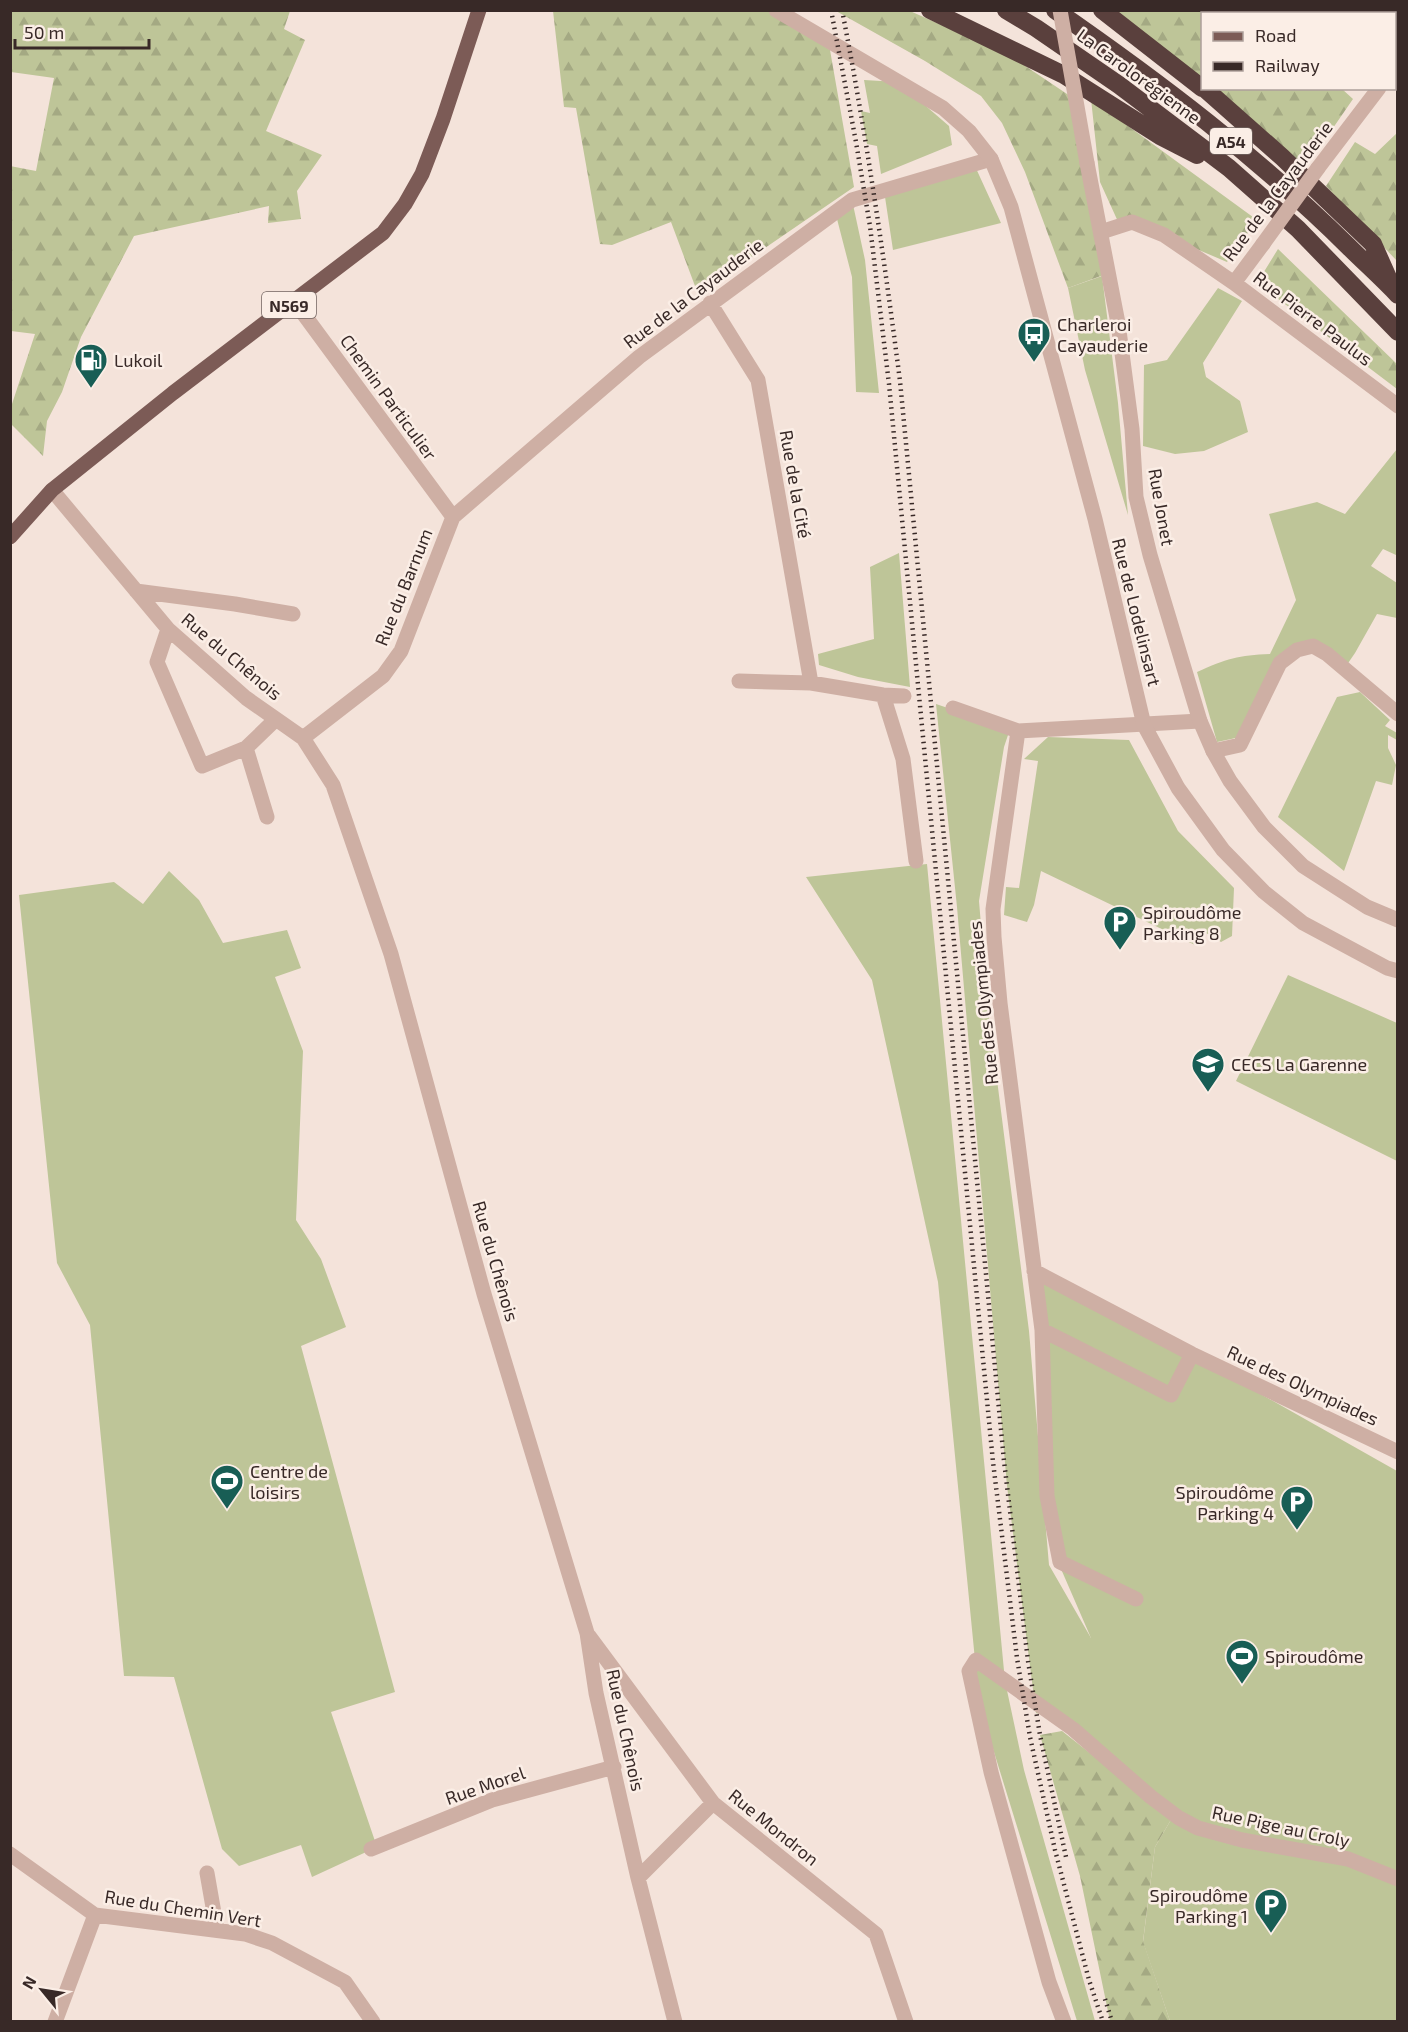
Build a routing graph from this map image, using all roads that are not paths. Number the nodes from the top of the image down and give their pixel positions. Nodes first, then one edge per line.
1 (478, 10) edge
2 (776, 10) edge
3 (930, 10) edge
4 (1006, 10) edge
5 (1055, 10) edge
6 (1060, 10) edge
7 (1102, 10) edge
8 (1201, 86) edge
9 (1205, 90) edge
10 (1377, 90) edge
11 (991, 159) junction
12 (1229, 168) junction
13 (1101, 232) junction
14 (1234, 283) junction
15 (1395, 292) edge
16 (294, 301) junction
17 (710, 303) junction
18 (1398, 332) edge
19 (1398, 406) edge
20 (52, 490) junction
21 (453, 517) junction
22 (10, 537) edge
23 (136, 591) junction
24 (293, 614) dead end
25 (168, 629) junction
26 (739, 681) dead end
27 (812, 683) junction
28 (883, 695) junction
29 (904, 696) dead end
30 (953, 708) dead end
31 (1398, 714) edge
32 (276, 719) junction
33 (1200, 721) junction
34 (1144, 725) junction
35 (1018, 731) junction
36 (303, 738) junction
37 (246, 748) junction
38 (1213, 751) junction
39 (267, 817) dead end
40 (916, 861) dead end
41 (1398, 920) edge
42 (1398, 971) edge
43 (1034, 1271) junction
44 (1042, 1330) junction
45 (1192, 1354) junction
46 (1398, 1452) edge
47 (1136, 1599) dead end
48 (587, 1633) junction
49 (614, 1767) junction
50 (713, 1803) junction
51 (371, 1849) dead end
52 (10, 1854) edge
53 (207, 1873) dead end
54 (638, 1878) junction
55 (1398, 1879) edge
56 (95, 1915) junction
57 (217, 1930) junction
58 (55, 2022) edge
59 (373, 2022) edge
60 (675, 2022) edge
61 (906, 2022) edge
62 (1064, 2022) edge

1 - 16 main road, N569
2 - 11 street, Rue de Lodelinsart
3 - 12 highway
4 - 12 highway, La Carolorégienne / A54
5 - 15 highway, La Carolorégienne / A54
6 - 13 street, Rue Jonet, bridge
7 - 8 highway
9 - 15 highway
10 - 14 street, Rue de la Cayauderie, bridge
11 - 17 street, Rue de la Cayauderie
11 - 34 street, Rue de Lodelinsart
12 - 18 highway, La Carolorégienne / A54
13 - 14 street, Rue de la Cayauderie
13 - 33 street, Rue Jonet
14 - 19 street, Rue Pierre Paulus
16 - 20 main road, N569
16 - 21 street, Chemin Particulier
17 - 21 street, Rue de la Cayauderie
17 - 27 street, Rue de la Cité
20 - 22 main road, N569
20 - 23 street, Rue du Chênois
21 - 36 street, Rue du Barnum
23 - 24 street, Rue du Chênois
23 - 25 street, Rue du Chênois
25 - 32 street, Rue du Chênois
25 - 37 street
26 - 27 street
27 - 28 street
28 - 29 street
28 - 40 street
30 - 35 street
31 - 38 street
32 - 36 street, Rue du Chênois
32 - 37 street
33 - 34 street
33 - 38 street, Rue Jonet
34 - 35 street
34 - 42 street, Rue de Lodelinsart
35 - 43 street, Rue des Olympiades
36 - 48 street, Rue du Chênois
37 - 39 street
38 - 41 street, Rue Jonet
43 - 44 street, Rue des Olympiades
43 - 45 street, Rue des Olympiades
44 - 45 street
44 - 47 street, Rue des Olympiades
45 - 46 street, Rue des Olympiades
48 - 49 street, Rue du Chênois
48 - 50 street, Rue Mondron
49 - 51 street, Rue Morel
49 - 54 street, Rue du Chênois
50 - 54 street
50 - 61 street, Rue Mondron
52 - 56 street, Rue du Chemin Vert
53 - 57 street
54 - 60 street, Rue du Chênois
55 - 62 street, Rue Pige au Croly
56 - 57 street, Rue du Chemin Vert
56 - 58 street
57 - 59 street, Rue du Chemin Vert

